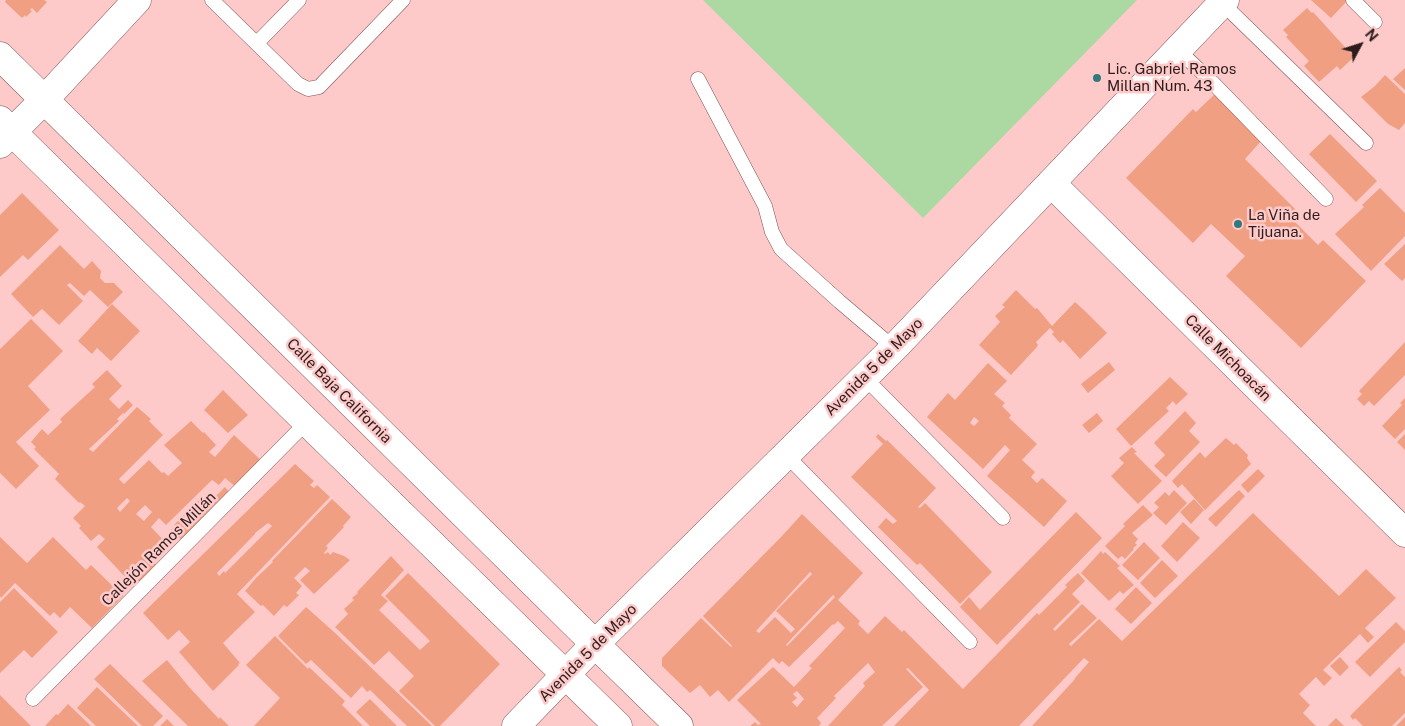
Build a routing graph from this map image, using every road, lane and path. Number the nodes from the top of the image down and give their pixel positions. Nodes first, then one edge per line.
1 (137, 0) edge
2 (212, 0) edge
3 (299, 0) edge
4 (403, 0) edge
5 (1354, 0) edge
6 (1224, 1) edge
7 (1375, 22) dead end
8 (257, 43) junction
9 (1178, 50) junction
10 (0, 56) edge
11 (698, 80) dead end
12 (44, 100) junction
13 (4, 132) edge
14 (1366, 143) dead end
15 (1052, 183) junction
16 (1326, 199) dead end
17 (894, 348) junction
18 (864, 378) junction
19 (307, 422) junction
20 (786, 455) junction
21 (1003, 518) dead end
22 (1405, 533) edge
23 (970, 642) dead end
24 (595, 644) junction
25 (565, 675) junction
26 (33, 699) dead end
27 (516, 726) edge
28 (618, 726) edge
29 (679, 726) edge

1 - 12 street
2 - 8 lane
3 - 8 lane
4 - 8 lane
5 - 7 lane
6 - 9 street, Avenida 5 de Mayo
6 - 14 lane
9 - 15 street, Avenida 5 de Mayo
9 - 16 lane
10 - 12 street, Calle Baja California
11 - 17 lane
12 - 13 street
12 - 24 street, Calle Baja California
13 - 19 street
15 - 17 street, Avenida 5 de Mayo
15 - 22 street, Calle Michoacán
17 - 18 street, Avenida 5 de Mayo
18 - 20 street, Avenida 5 de Mayo
18 - 21 lane
19 - 25 street
19 - 26 lane, Callejón Ramos Millán
20 - 23 lane
20 - 24 street, Avenida 5 de Mayo
24 - 25 street, Avenida 5 de Mayo
24 - 29 street, Calle Baja California
25 - 27 street, Avenida 5 de Mayo
25 - 28 street

